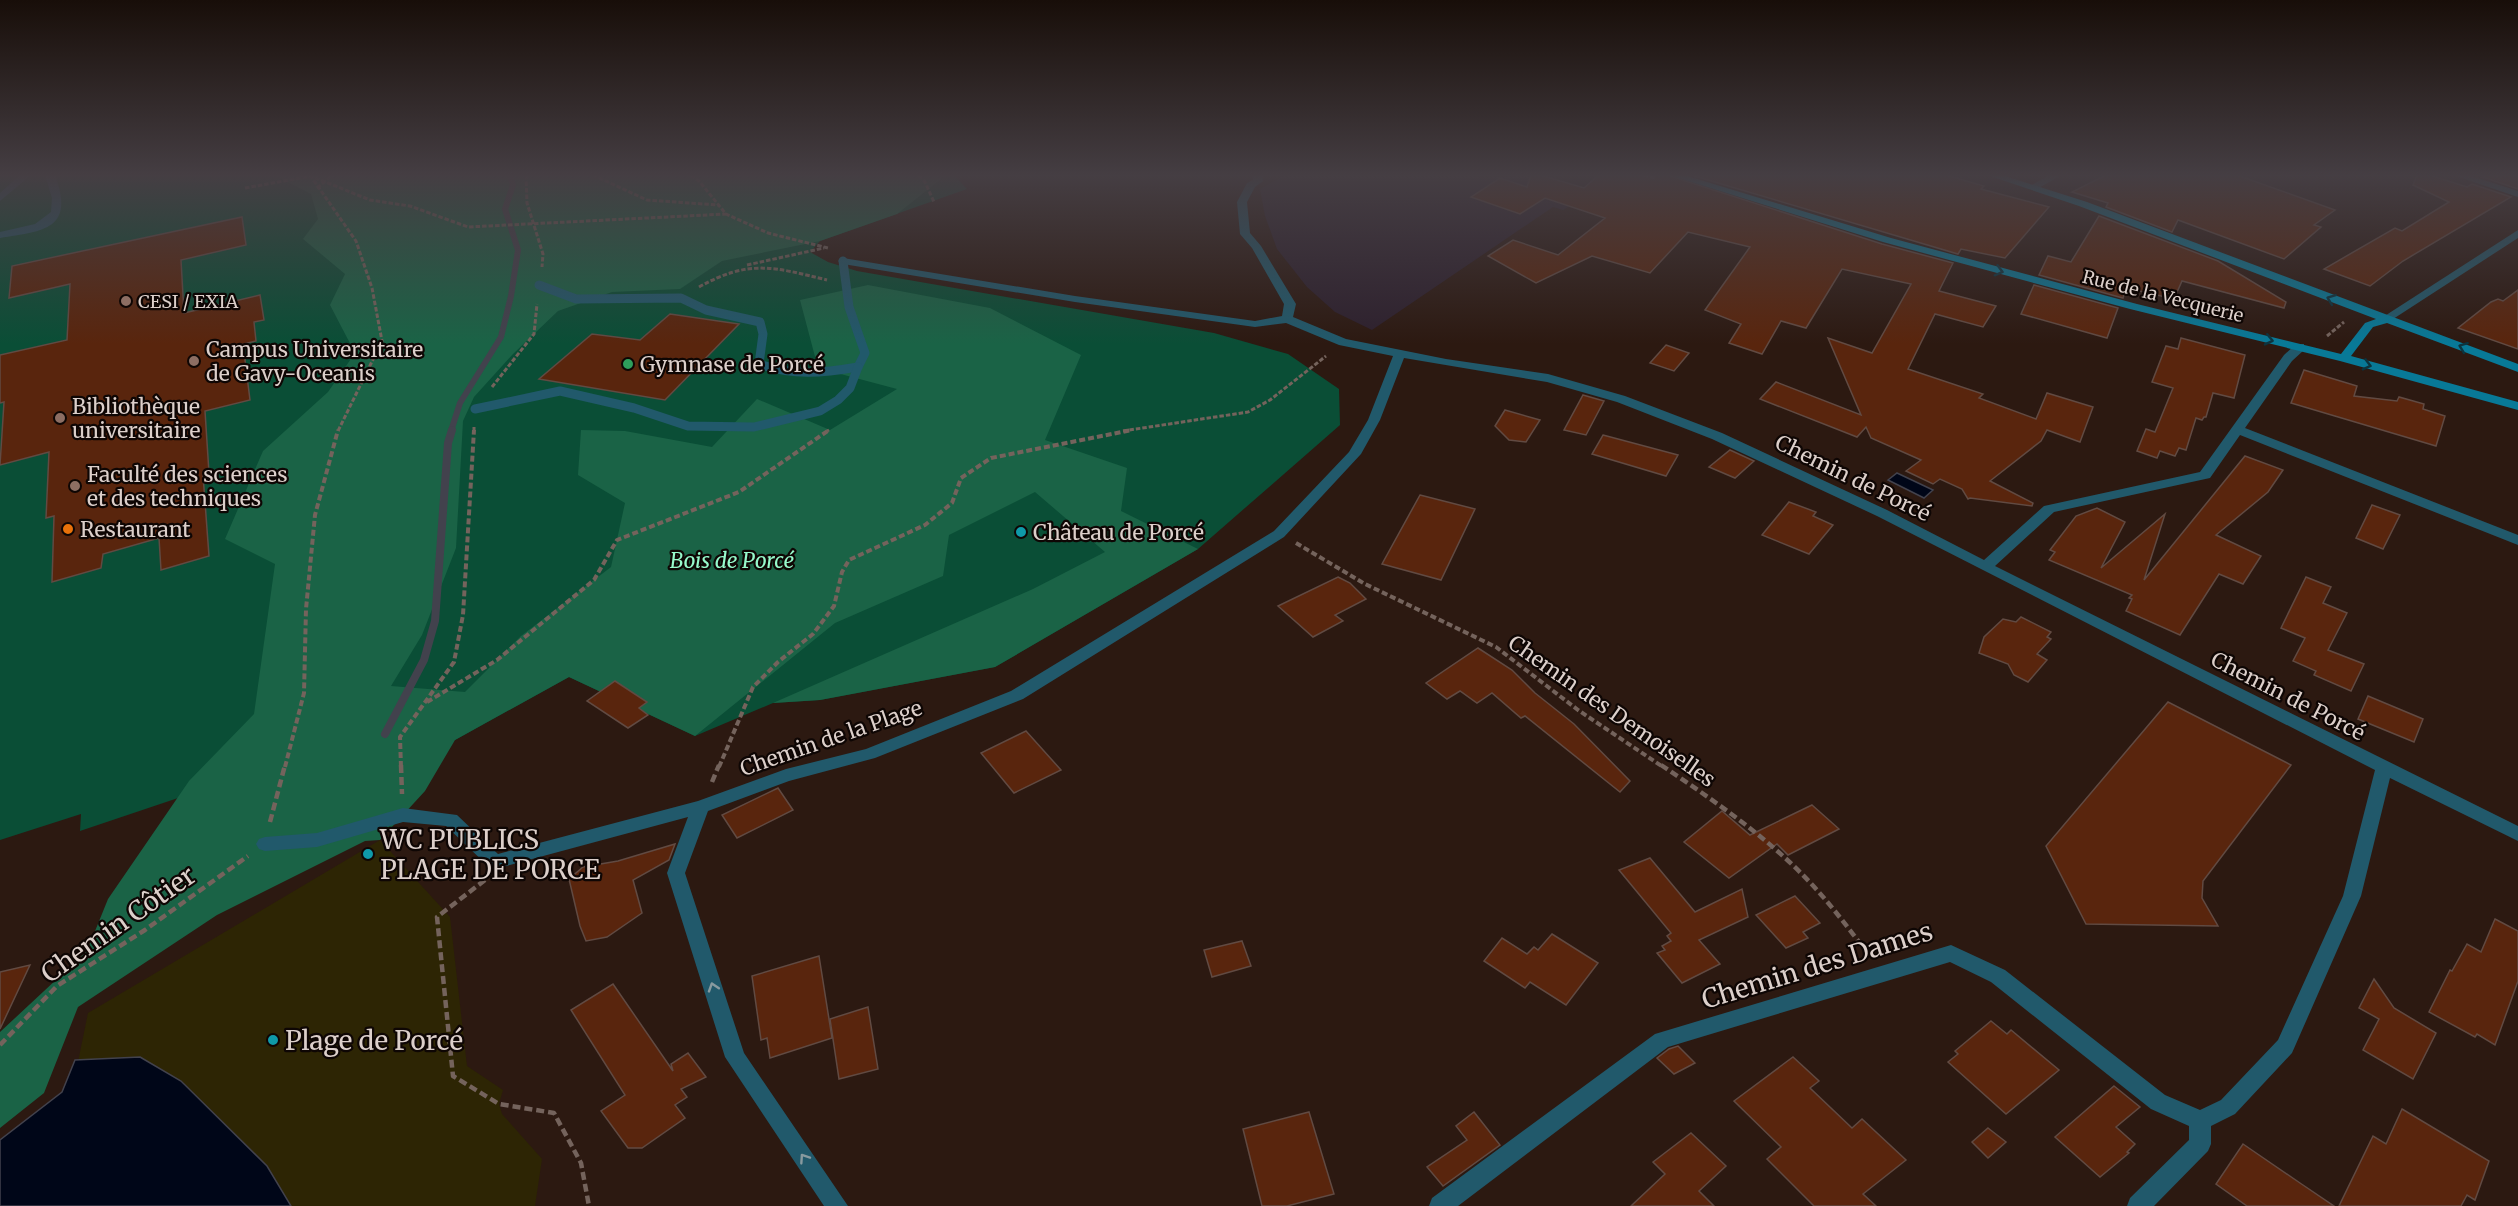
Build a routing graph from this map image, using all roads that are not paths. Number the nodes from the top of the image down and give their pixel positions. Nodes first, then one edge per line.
1 (19, 231) edge
2 (1245, 231) edge
3 (1859, 231) edge
4 (2154, 231) edge
5 (2518, 233) edge
6 (0, 235) edge
7 (843, 261) joint
8 (539, 285) road end
9 (1287, 319) junction
10 (2386, 319) junction
11 (2306, 349) junction
12 (1399, 354) junction
13 (2344, 358) junction
14 (858, 367) junction
15 (2518, 368) edge
16 (2518, 406) edge
17 (475, 409) road end
18 (2238, 430) junction
19 (2518, 540) edge
20 (1985, 567) junction
21 (2384, 768) junction
22 (701, 807) junction
23 (2518, 834) edge
24 (265, 844) road end
25 (2200, 1120) junction
26 (837, 1206) edge
27 (1440, 1206) edge
28 (2138, 1206) edge

1 - 6 street
2 - 9 street
3 -> 11 main road, Rue de la Vecquerie
10 -> 4 main road
5 - 10 street
7 - 9 street
7 - 14 lane
8 - 14 lane
9 - 12 street, Chemin de Porcé
10 - 13 main road
15 -> 10 main road
11 - 13 main road, Rue de la Vecquerie
11 - 18 street
12 - 20 street, Chemin de Porcé
12 - 22 street, Chemin de la Plage
13 -> 16 main road, Rue de la Vecquerie
14 - 17 lane
18 - 19 street
18 - 20 street
20 - 21 street, Chemin de Porcé
21 - 23 street, Chemin de Porcé
21 - 25 street
22 - 24 street, Chemin de la Plage
26 -> 22 street
25 - 27 street, Chemin des Dames
25 - 28 street

